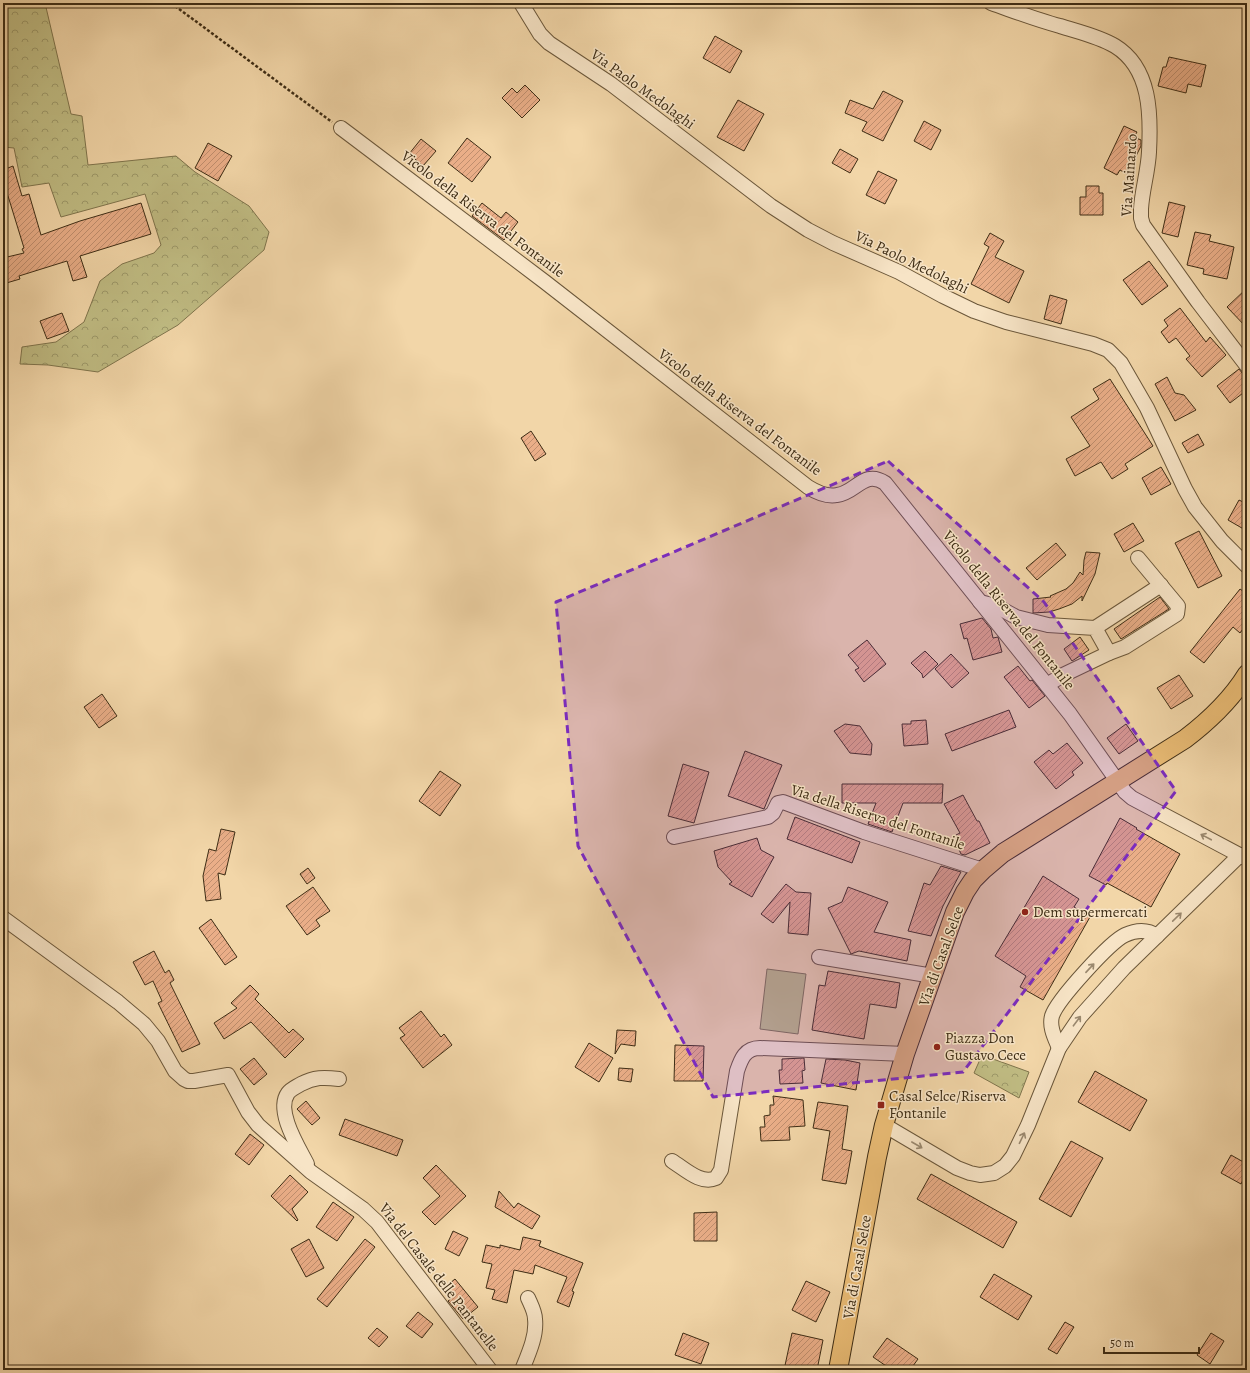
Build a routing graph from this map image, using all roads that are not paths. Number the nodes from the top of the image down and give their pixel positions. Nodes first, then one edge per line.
1 (521, 3) edge
2 (991, 3) edge
3 (341, 128) road end
4 (1247, 366) edge
5 (1138, 558) dead end
6 (1247, 566) edge
7 (1160, 585) junction
8 (980, 602) junction
9 (1095, 628) junction
10 (1109, 653) junction
11 (1247, 674) edge
12 (1047, 685) junction
13 (1117, 781) junction
14 (674, 837) dead end
15 (1244, 857) edge
16 (983, 870) junction
17 (3, 918) edge
18 (1157, 936) junction
19 (819, 957) dead end
20 (933, 976) junction
21 (1059, 1048) junction
22 (905, 1054) junction
23 (339, 1079) dead end
24 (884, 1125) junction
25 (672, 1161) dead end
26 (311, 1172) junction
27 (528, 1298) dead end
28 (490, 1370) edge
29 (522, 1370) edge
30 (838, 1370) edge

1 - 6 street, Via Paolo Medolaghi
2 - 4 street, Via Mainardo
3 - 8 street, Vicolo della Riserva del Fontanile
5 - 7 street
7 - 9 street
7 - 10 street
8 - 9 street
8 - 12 street, Vicolo della Riserva del Fontanile
9 - 10 street
10 - 12 street
11 - 13 main road, Via di Casal Selce
12 - 13 street, Vicolo della Riserva del Fontanile
15 -> 13 street, Vicolo della Riserva del Fontanile
13 - 16 main road, Via di Casal Selce
14 - 16 street, Via della Riserva del Fontanile
18 -> 15 street
16 - 20 main road, Via di Casal Selce
17 - 26 street, Via del Casale delle Pantanelle
21 -> 18 street
21 -> 18 street
19 - 20 street
20 - 22 main road, Via di Casal Selce
24 -> 21 street
22 - 24 main road, Via di Casal Selce
22 - 25 street
23 - 26 street
24 - 30 main road, Via di Casal Selce
26 - 28 street, Via del Casale delle Pantanelle
27 - 29 street

